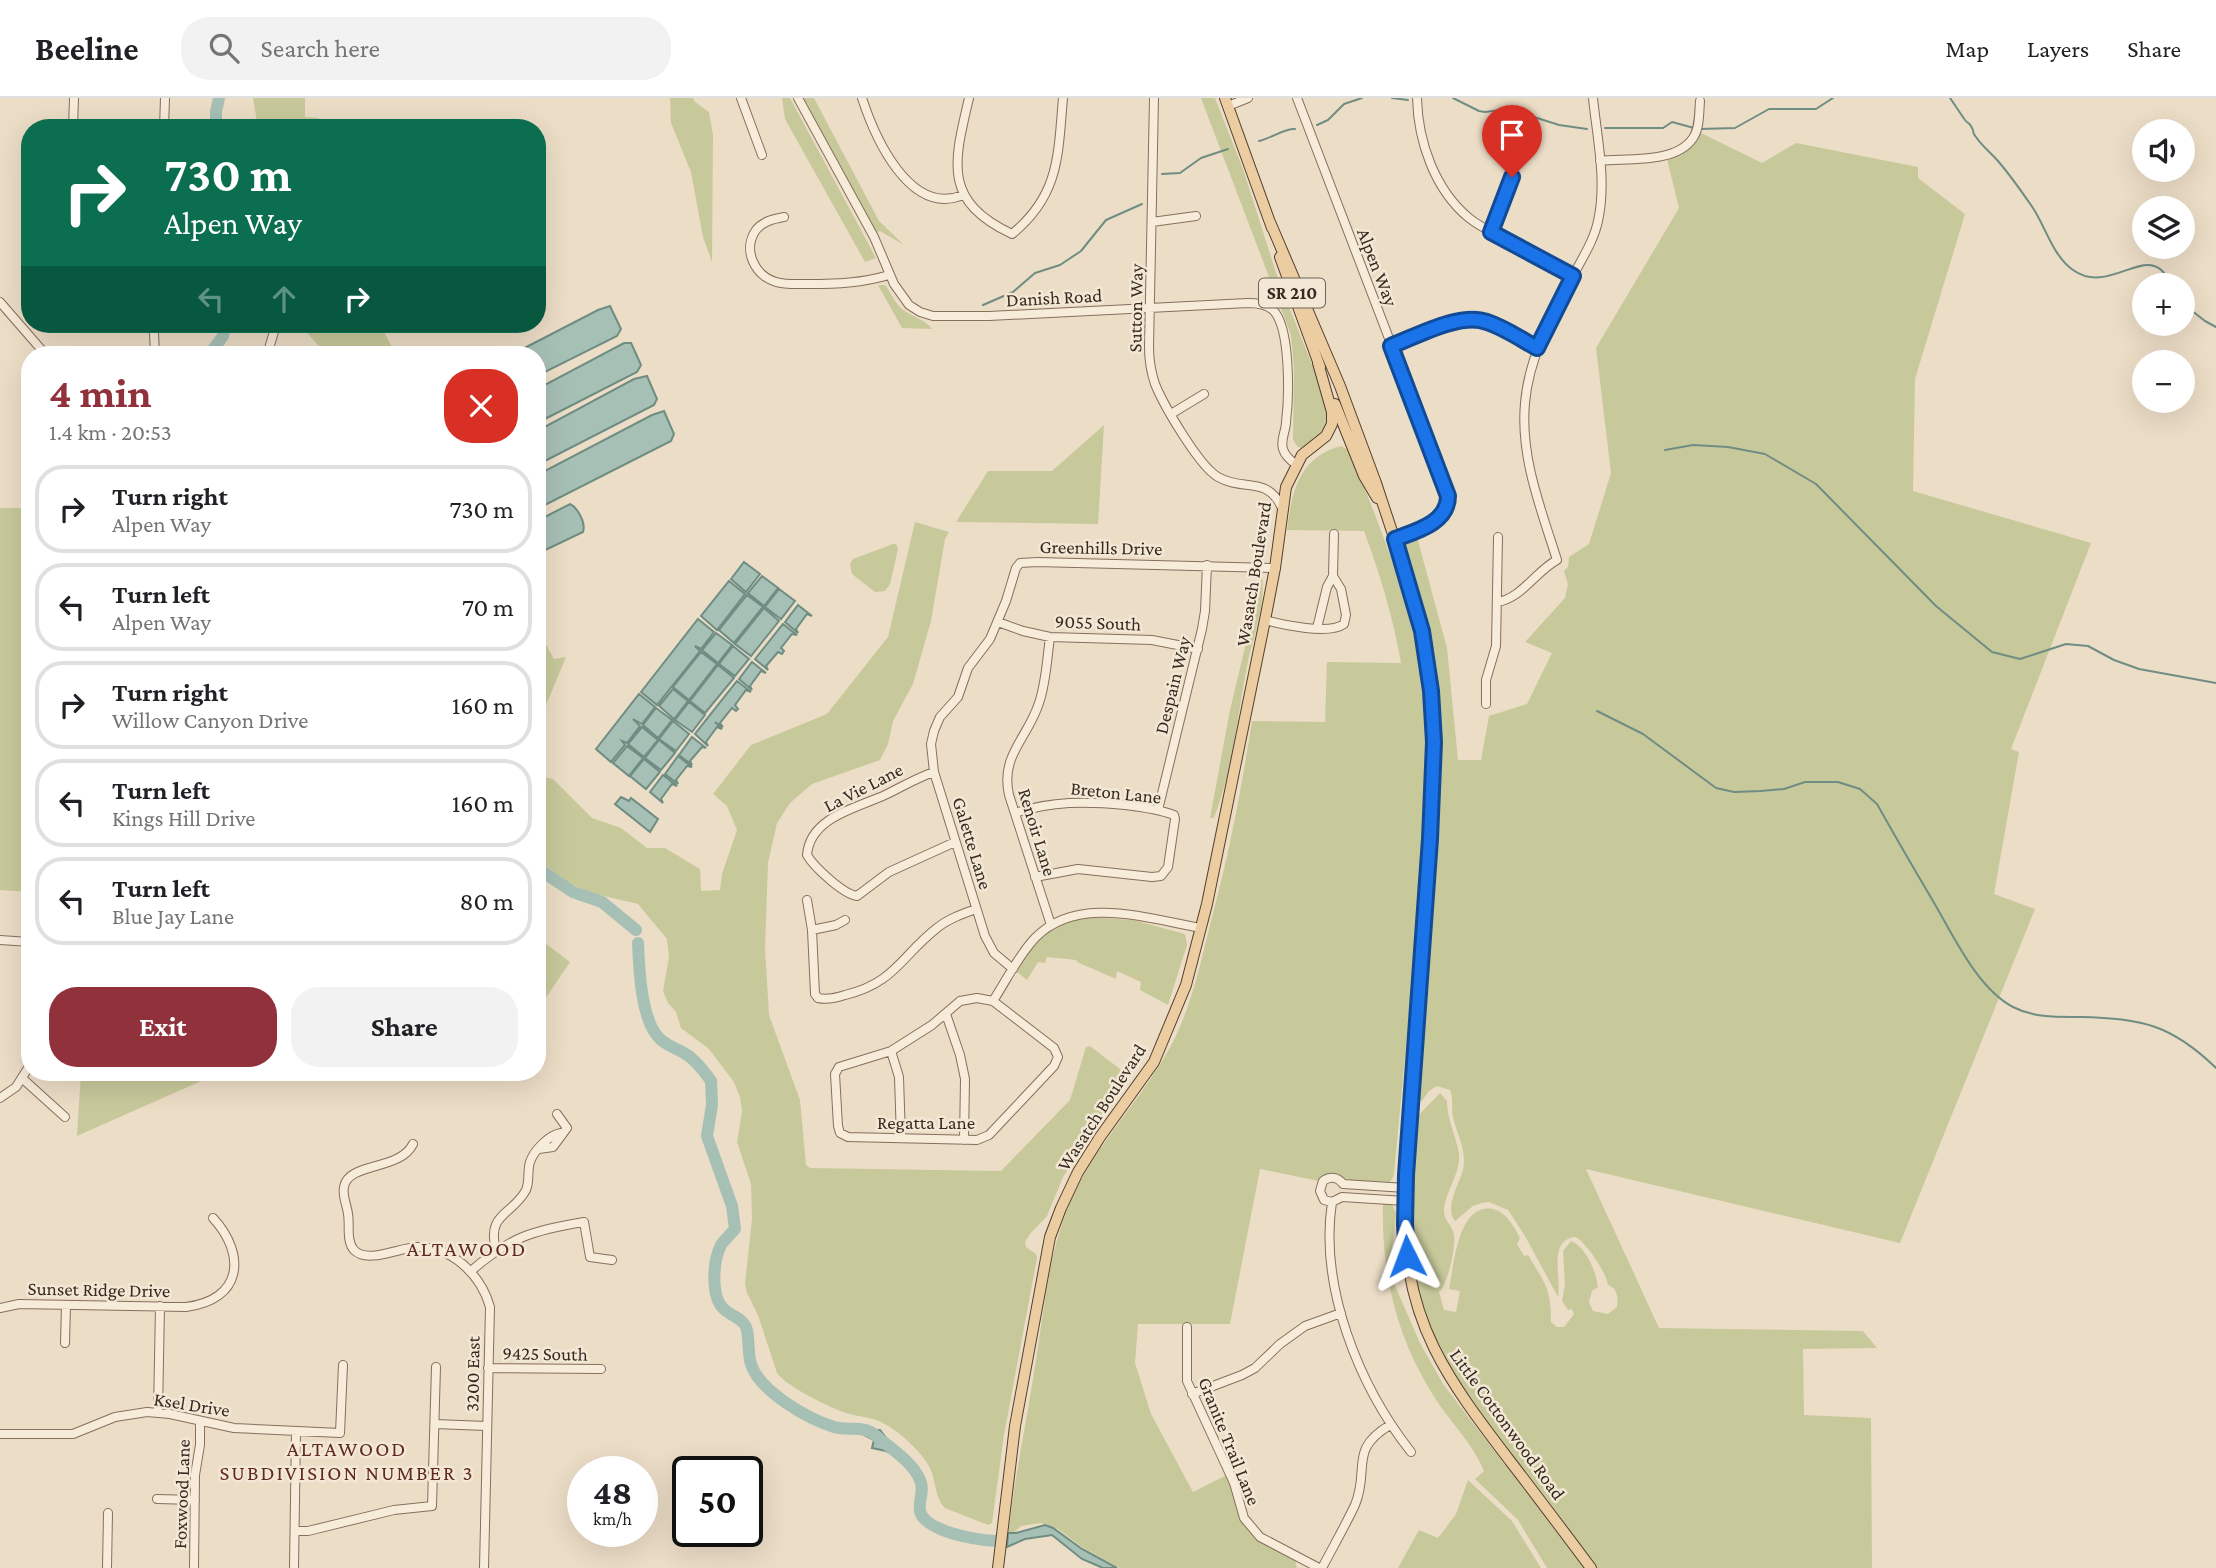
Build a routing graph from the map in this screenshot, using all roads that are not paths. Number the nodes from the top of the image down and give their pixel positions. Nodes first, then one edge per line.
1 (74, 98) edge
2 (165, 98) edge
3 (741, 98) edge
4 (797, 98) edge
5 (862, 98) edge
6 (969, 98) edge
7 (1063, 98) edge
8 (1154, 98) edge
9 (1248, 98) edge
10 (1297, 98) edge
11 (1417, 98) edge
12 (1593, 98) edge
13 (1700, 100) dead end
14 (1227, 102) edge
15 (73, 119) edge
16 (164, 119) edge
17 (762, 155) dead end
18 (1516, 161) dead end
19 (1600, 161) junction
20 (963, 195) junction
21 (1196, 216) dead end
22 (784, 217) dead end
23 (1152, 222) junction
24 (1491, 232) junction
25 (889, 275) junction
26 (1573, 276) junction
27 (0, 302) edge
28 (1150, 308) junction
29 (21, 321) edge
30 (1391, 346) junction
31 (1537, 348) junction
32 (1322, 360) junction
33 (1204, 394) dead end
34 (1171, 414) junction
35 (1352, 434) junction
36 (1297, 466) junction
37 (1282, 508) junction
38 (1334, 534) dead end
39 (1498, 537) dead end
40 (1395, 539) junction
41 (1207, 565) junction
42 (1275, 568) junction
43 (1333, 576) junction
44 (1497, 602) junction
45 (1265, 620) junction
46 (998, 622) junction
47 (1317, 628) junction
48 (1050, 637) junction
49 (1198, 649) junction
50 (1486, 704) dead end
51 (940, 717) joint
52 (934, 772) junction
53 (1157, 810) junction
54 (1015, 813) junction
55 (956, 842) junction
56 (1035, 877) junction
57 (807, 900) dead end
58 (976, 909) junction
59 (845, 920) dead end
60 (1051, 925) junction
61 (1201, 928) junction
62 (812, 930) junction
63 (0, 940) edge
64 (21, 941) edge
65 (1013, 969) junction
66 (993, 1002) junction
67 (946, 1014) junction
68 (891, 1051) junction
69 (21, 1081) edge
70 (25, 1081) edge
71 (0, 1098) edge
72 (557, 1115) dead end
73 (65, 1117) dead end
74 (901, 1138) junction
75 (964, 1140) junction
76 (413, 1144) dead end
77 (1406, 1188) junction
78 (1405, 1201) junction
79 (1332, 1202) junction
80 (212, 1218) dead end
81 (496, 1250) junction
82 (612, 1260) dead end
83 (471, 1271) junction
84 (66, 1305) junction
85 (160, 1306) junction
86 (0, 1308) edge
87 (1341, 1313) junction
88 (1187, 1327) dead end
89 (65, 1343) dead end
90 (343, 1365) dead end
91 (436, 1367) dead end
92 (488, 1368) junction
93 (601, 1369) dead end
94 (1192, 1394) junction
95 (158, 1412) junction
96 (200, 1421) junction
97 (435, 1424) junction
98 (1390, 1425) junction
99 (486, 1426) junction
100 (296, 1432) junction
101 (0, 1434) edge
102 (1411, 1452) dead end
103 (157, 1499) dead end
104 (195, 1500) junction
105 (108, 1513) dead end
106 (295, 1531) junction
107 (107, 1568) edge
108 (194, 1568) edge
109 (295, 1568) edge
110 (484, 1568) edge
111 (998, 1568) edge
112 (1321, 1568) edge
113 (1591, 1568) edge

1 - 15 street
2 - 16 street
3 - 17 street
4 - 25 street, Danish Road
5 - 20 street
6 - 20 street
7 - 20 street
8 - 23 street, Sutton Way
9 - 14 street
10 - 30 street, Alpen Way
11 - 24 street
12 - 19 street
13 - 19 street
14 - 32 main road, Wasatch Boulevard / SR 210
18 - 24 street
19 - 26 street
21 - 23 street
22 - 25 street
23 - 28 street, Sutton Way
24 - 26 street
25 - 28 street, Danish Road
26 - 31 street
27 - 29 street
28 - 34 street, Sutton Way
28 - 36 street, Danish Road
30 - 31 street
30 - 40 street, Alpen Way
31 - 44 street
32 - 35 main road, Wasatch Boulevard / SR 210
32 - 36 main road, Wasatch Boulevard
33 - 34 street
34 - 37 street, Sutton Way
35 - 36 main road, Wasatch Boulevard
35 - 40 main road, Little Cottonwood Road / SR 210
36 - 37 main road, Wasatch Boulevard
37 - 42 main road, Wasatch Boulevard
38 - 43 street
39 - 44 street
40 - 77 main road, Little Cottonwood Road / SR 210
41 - 42 street, Greenhills Drive
41 - 46 street, Greenhills Drive
41 - 49 street, Despain Way
42 - 45 main road, Wasatch Boulevard
43 - 47 street
43 - 47 street
44 - 50 street
45 - 47 street
45 - 61 main road, Wasatch Boulevard
46 - 48 street, 9055 South
46 - 51 street, Greenhills Drive
48 - 49 street, 9055 South
48 - 54 street, Renoir Lane
49 - 53 street, Despain Way
51 - 52 street, Galette Lane
52 - 55 street, Galette Lane
52 - 55 street, La Vie Lane
53 - 54 street, Breton Lane
53 - 56 street, Breton Lane
54 - 56 street, Renoir Lane
55 - 58 street, Galette Lane
56 - 60 street, Renoir Lane
57 - 62 street
58 - 62 street
58 - 65 street, Galette Lane
59 - 62 street
60 - 61 street
60 - 65 street
61 - 111 main road, Wasatch Boulevard
63 - 64 street
65 - 66 street
66 - 67 street
66 - 75 street, Regatta Lane
67 - 68 street
67 - 75 street
68 - 74 street
68 - 74 street, Regatta Lane
69 - 71 street
70 - 73 street
72 - 81 street
74 - 75 street, Regatta Lane
76 - 83 street
77 - 78 main road, Little Cottonwood Road / SR 210
77 - 79 street
78 - 79 street
78 - 113 main road, Little Cottonwood Road / SR 210
79 - 87 street
80 - 85 street, Sunset Ridge Drive
81 - 82 street
81 - 83 street
83 - 92 street, 3200 East
84 - 85 street, Sunset Ridge Drive
84 - 86 street, Sunset Ridge Drive
84 - 89 street
85 - 95 street
87 - 94 street
87 - 98 street
88 - 94 street, Granite Trail Lane
90 - 100 street, Ksel Drive
91 - 97 street
92 - 93 street, 9425 South
92 - 99 street, 3200 East
94 - 112 street, Granite Trail Lane
95 - 96 street, Ksel Drive
95 - 101 street, Ksel Drive
96 - 100 street, Ksel Drive
96 - 104 street, Foxwood Lane
97 - 99 street
97 - 106 street
98 - 102 street
98 - 112 street
99 - 110 street, 3200 East
100 - 106 street
103 - 104 street
104 - 108 street, Foxwood Lane
105 - 107 street
106 - 109 street

